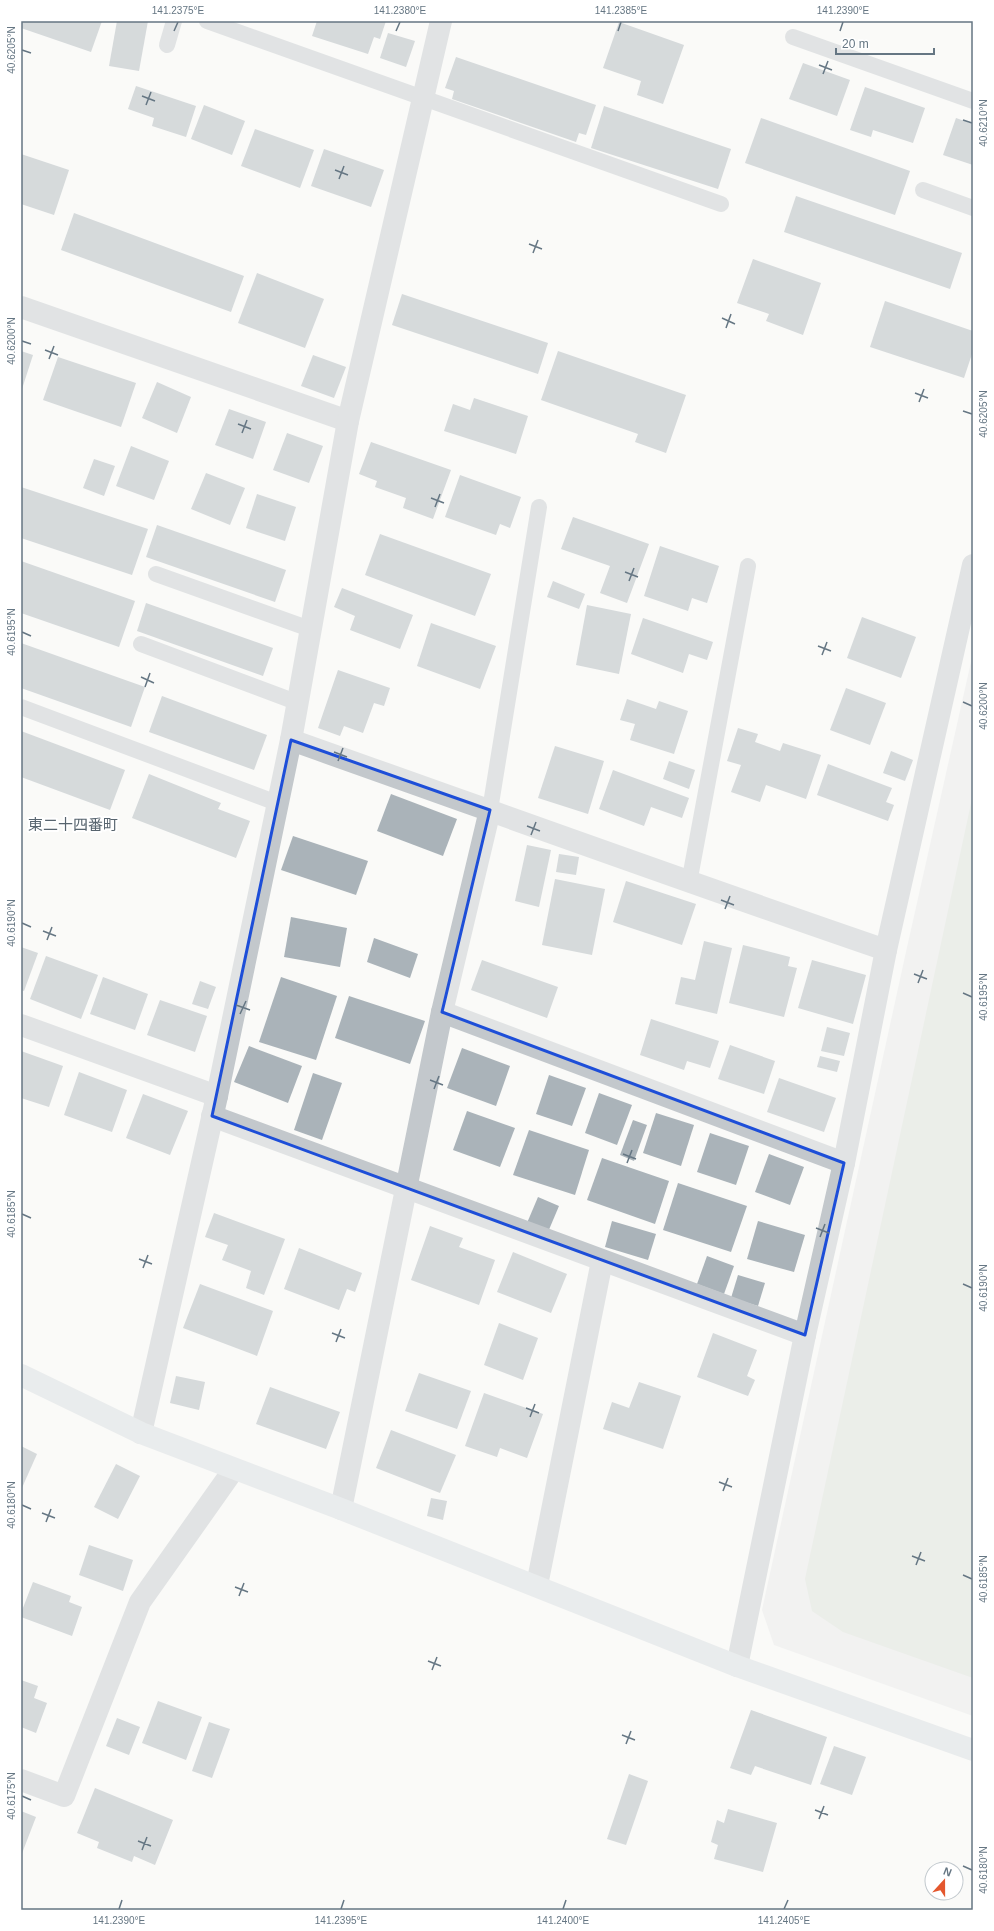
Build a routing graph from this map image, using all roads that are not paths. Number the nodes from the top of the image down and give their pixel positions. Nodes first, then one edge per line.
1 (174, 21) edge
2 (207, 21) edge
3 (441, 21) edge
4 (793, 37) dead end
5 (167, 44) dead end
6 (423, 97) junction
7 (973, 101) edge
8 (924, 190) dead end
9 (721, 204) dead end
10 (973, 208) edge
11 (21, 307) edge
12 (348, 421) junction
13 (539, 507) dead end
14 (973, 565) edge
15 (748, 566) dead end
16 (156, 574) dead end
17 (310, 630) junction
18 (141, 644) dead end
19 (296, 702) junction
20 (21, 706) edge
21 (291, 740) junction
22 (277, 803) junction
23 (490, 810) junction
24 (689, 883) junction
25 (886, 950) junction
26 (442, 1012) junction
27 (21, 1025) edge
28 (214, 1106) junction
29 (844, 1164) junction
30 (405, 1188) junction
31 (602, 1262) junction
32 (805, 1335) junction
33 (21, 1376) edge
34 (140, 1433) junction
35 (234, 1469) junction
36 (341, 1509) junction
37 (537, 1585) junction
38 (737, 1666) junction
39 (973, 1750) edge
40 (21, 1780) edge

1 - 5 lane
2 - 6 lane
3 - 6 street
4 - 7 lane
6 - 9 lane
6 - 12 street
8 - 10 lane
11 - 12 street
12 - 17 street
13 - 23 lane
14 - 25 street
15 - 24 lane
16 - 17 lane
17 - 19 street
18 - 19 lane
19 - 21 street
20 - 22 lane
21 - 22 street
21 - 23 street
22 - 28 street
23 - 24 street
23 - 26 street
24 - 25 street
25 - 29 street
26 - 29 street
26 - 30 street
27 - 28 street
28 - 30 street
28 - 34 street
29 - 32 street
30 - 31 street
30 - 36 street
31 - 32 street
31 - 37 street
32 - 38 street
33 - 34 street
34 - 35 street
35 - 36 street
35 - 40 street
36 - 37 street
37 - 38 street
38 - 39 street

